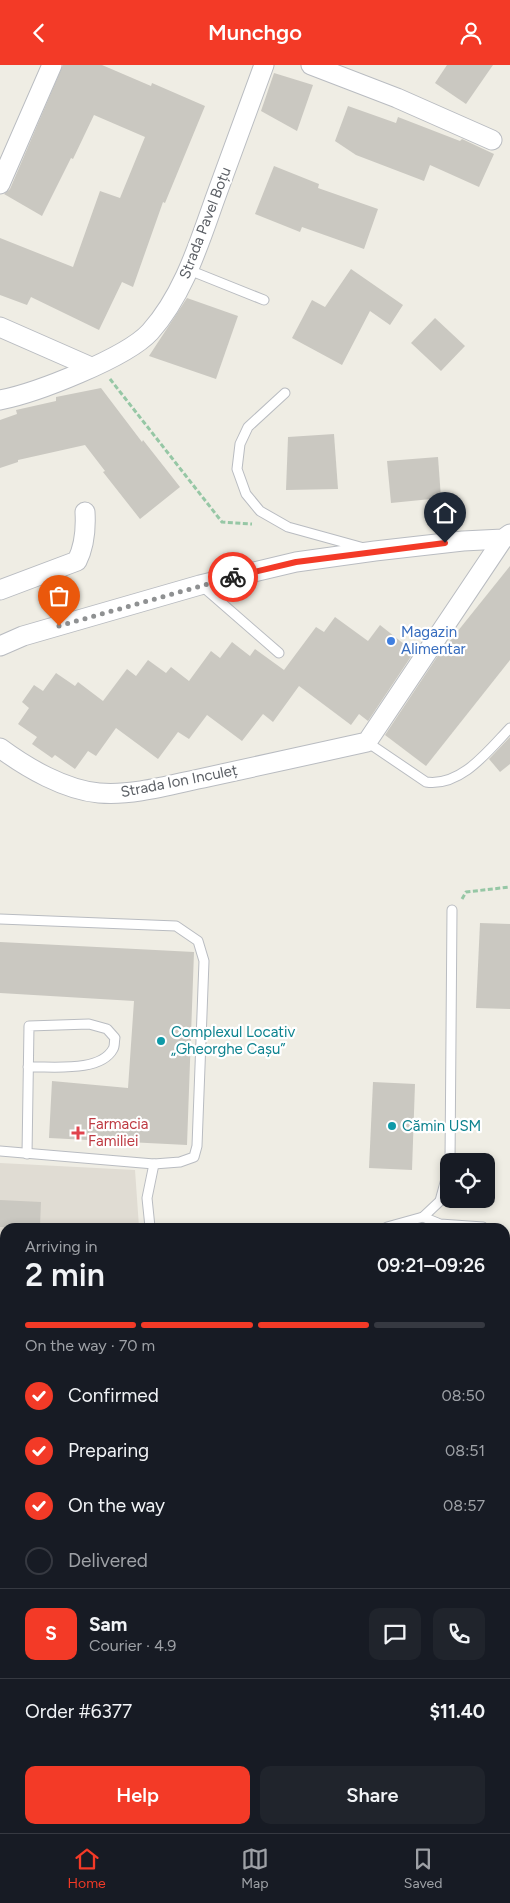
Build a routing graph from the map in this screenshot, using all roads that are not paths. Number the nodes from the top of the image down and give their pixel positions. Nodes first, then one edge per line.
1 (52, 65) edge
2 (264, 65) edge
3 (311, 65) edge
4 (492, 140) dead end
5 (0, 184) edge
6 (189, 270) junction
7 (264, 300) dead end
8 (0, 327) edge
9 (91, 367) junction
10 (285, 393) dead end
11 (0, 400) edge
12 (85, 512) dead end
13 (507, 537) edge
14 (375, 551) junction
15 (200, 585) junction
16 (0, 589) edge
17 (0, 646) edge
18 (279, 653) dead end
19 (510, 728) edge
20 (367, 742) junction
21 (0, 747) edge
22 (452, 910) road end
23 (0, 919) edge
24 (28, 1067) junction
25 (0, 1151) edge
26 (450, 1153) edge
27 (26, 1154) junction
28 (154, 1164) junction
29 (440, 1201) edge
30 (423, 1217) junction
31 (150, 1223) edge
32 (401, 1223) edge
33 (438, 1223) edge

1 - 5 street
2 - 6 street, Strada Pavel Boțu
3 - 4 street
6 - 7 lane
6 - 9 street, Strada Pavel Boțu
8 - 9 street
9 - 11 street, Strada Pavel Boțu
10 - 14 lane
12 - 16 street
13 - 14 street
13 - 20 street
14 - 15 street
15 - 17 street
15 - 18 lane
19 - 20 lane
20 - 21 street, Strada Ion Inculeț
22 - 26 lane
23 - 28 lane
24 - 24 lane
24 - 27 lane
25 - 27 lane
27 - 28 lane
28 - 31 lane
29 - 30 lane
30 - 32 lane
30 - 33 lane

